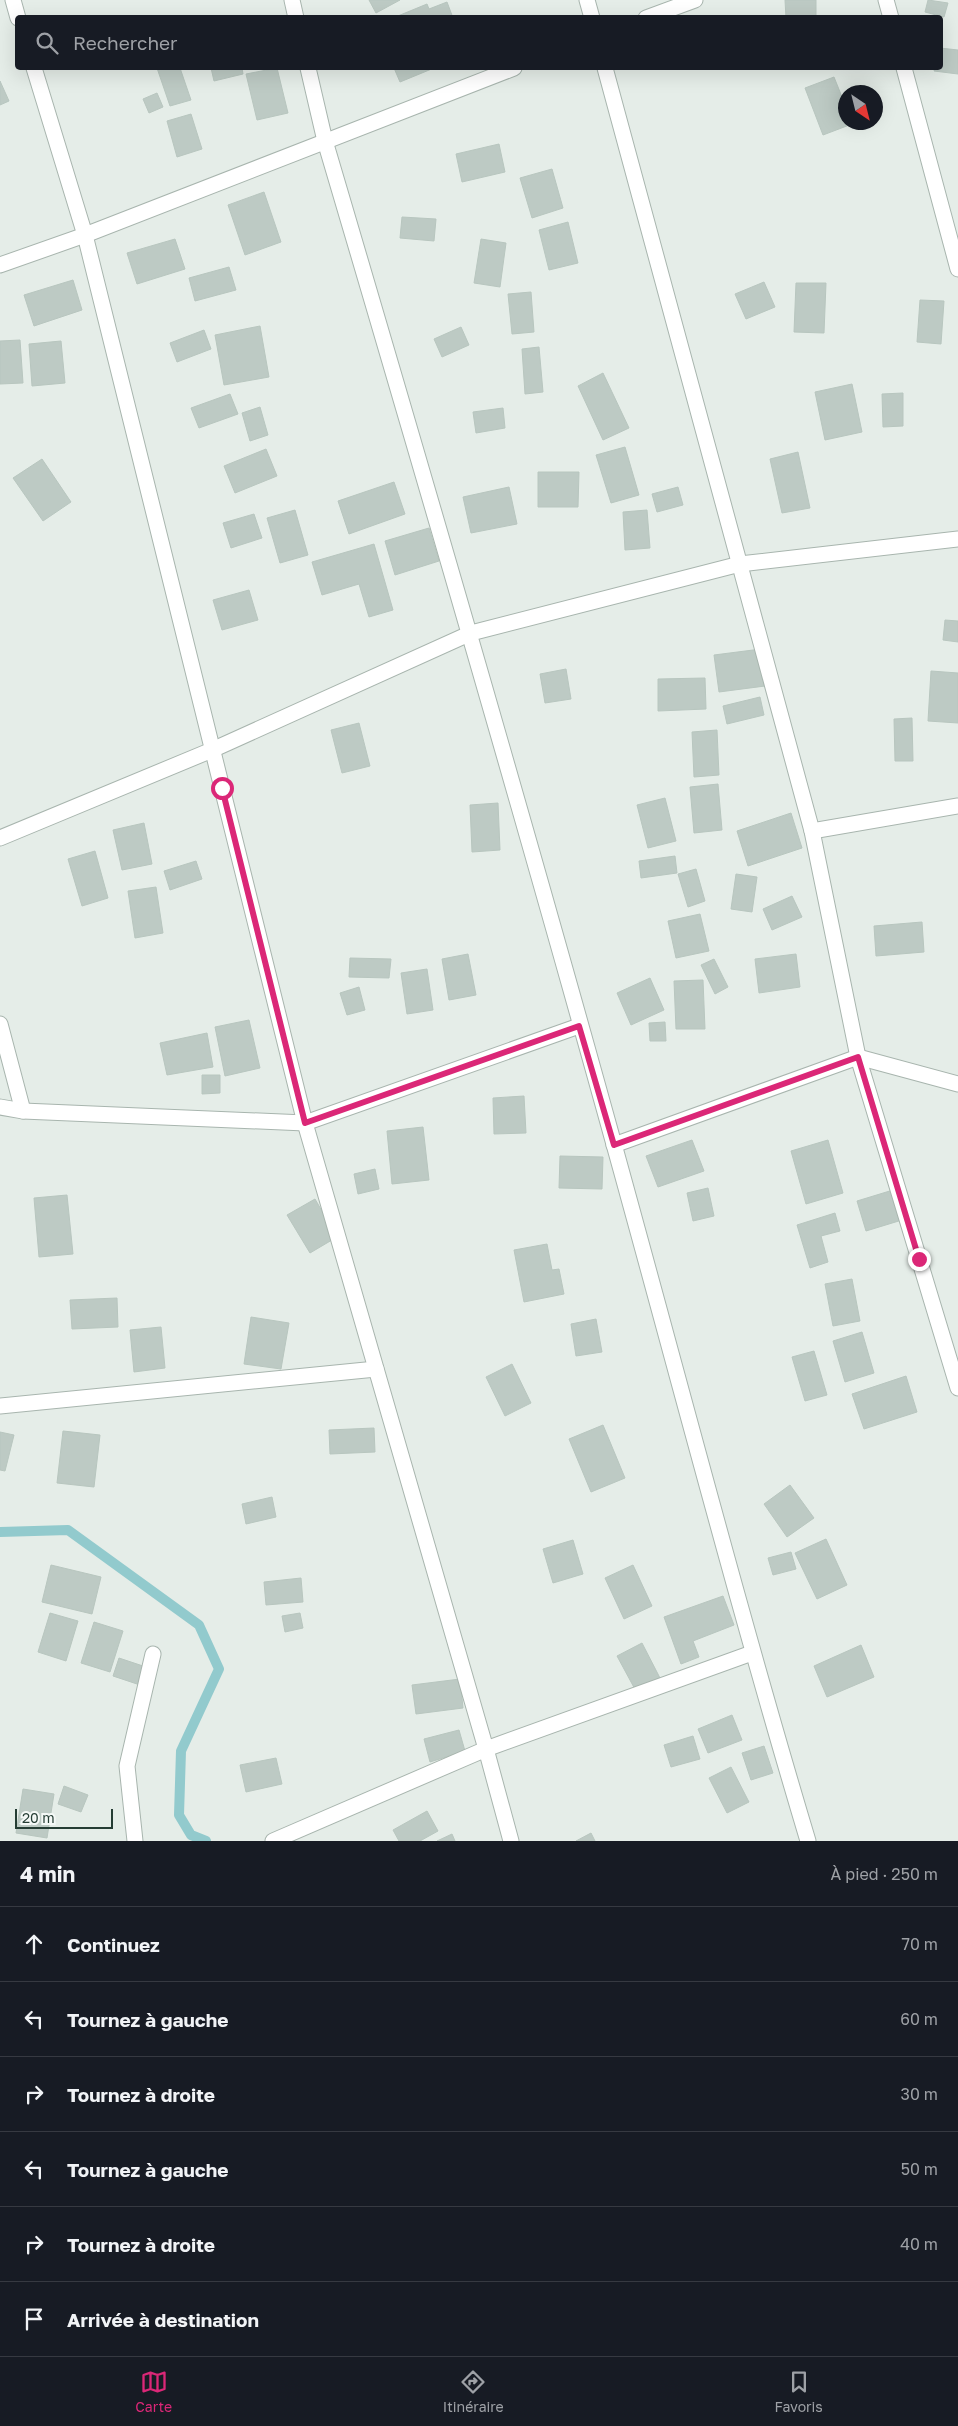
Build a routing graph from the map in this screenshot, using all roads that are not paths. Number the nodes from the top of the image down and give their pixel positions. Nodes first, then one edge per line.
1 (13, 0) edge
2 (292, 0) edge
3 (587, 0) edge
4 (695, 0) edge
5 (886, 0) edge
6 (17, 15) edge
7 (295, 15) edge
8 (591, 15) edge
9 (654, 15) edge
10 (890, 15) edge
11 (35, 70) edge
12 (308, 70) edge
13 (509, 70) edge
14 (606, 70) edge
15 (905, 70) edge
16 (325, 141) junction
17 (85, 235) junction
18 (956, 252) edge
19 (0, 265) edge
20 (958, 269) edge
21 (958, 539) edge
22 (740, 564) junction
23 (470, 633) junction
24 (212, 750) junction
25 (958, 806) edge
26 (812, 831) junction
27 (0, 838) edge
28 (0, 1024) edge
29 (579, 1026) junction
30 (858, 1057) junction
31 (958, 1084) edge
32 (0, 1107) edge
33 (24, 1111) junction
34 (305, 1123) junction
35 (614, 1145) junction
36 (376, 1369) junction
37 (958, 1388) edge
38 (0, 1406) edge
39 (752, 1653) junction
40 (154, 1654) dead end
41 (486, 1749) junction
42 (135, 1841) edge
43 (272, 1841) edge
44 (510, 1841) edge
45 (808, 1841) edge

1 - 6 street
2 - 7 street
3 - 8 street
4 - 9 street
5 - 10 street
11 - 17 street
12 - 16 street
13 - 16 street
14 - 22 street
15 - 18 street
16 - 17 street
16 - 23 street
17 - 19 street
17 - 24 street
18 - 20 street
21 - 22 street
22 - 23 street
22 - 26 street
23 - 24 street
23 - 29 street
24 - 27 street
24 - 34 street
25 - 26 street
26 - 30 street
28 - 33 street
29 - 34 street
29 - 35 street
30 - 31 street
30 - 35 street
30 - 37 street
32 - 33 street
33 - 34 street
34 - 36 street
35 - 39 street
36 - 38 street
36 - 41 street
39 - 41 street
39 - 45 street
40 - 42 street
41 - 43 street
41 - 44 street

